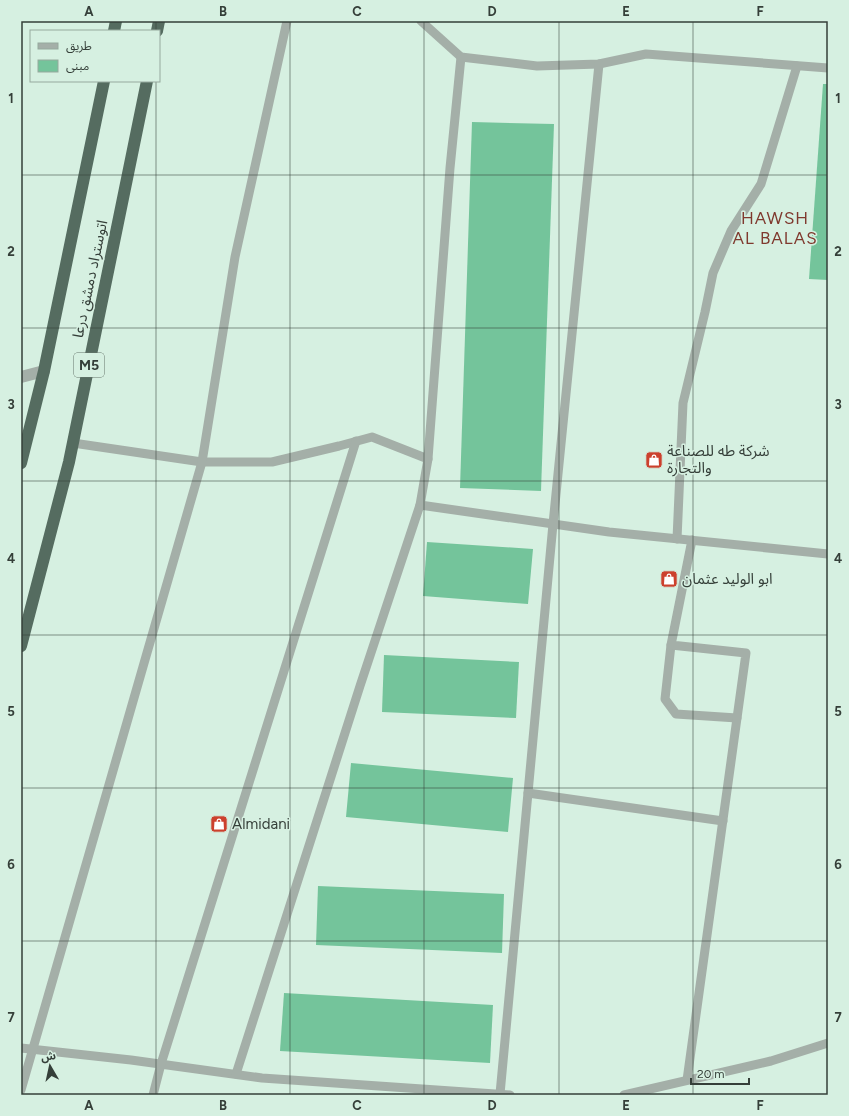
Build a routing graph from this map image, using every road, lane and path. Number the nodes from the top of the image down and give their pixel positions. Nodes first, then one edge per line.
1 (287, 21) edge
2 (421, 21) edge
3 (461, 58) junction
4 (599, 64) junction
5 (797, 66) junction
6 (828, 68) edge
7 (104, 82) edge
8 (147, 82) edge
9 (44, 371) junction
10 (21, 377) edge
11 (356, 441) junction
12 (72, 444) junction
13 (428, 459) junction
14 (202, 462) junction
15 (21, 463) edge
16 (420, 505) junction
17 (553, 524) junction
18 (677, 539) junction
19 (692, 540) junction
20 (828, 554) edge
21 (672, 645) junction
22 (21, 646) edge
23 (737, 718) junction
24 (528, 793) junction
25 (723, 821) junction
26 (828, 1043) edge
27 (21, 1048) edge
28 (33, 1050) junction
29 (161, 1064) junction
30 (236, 1074) junction
31 (688, 1080) junction
32 (21, 1090) edge
33 (500, 1094) edge
34 (153, 1095) edge
35 (510, 1095) edge
36 (624, 1095) edge

1 - 14 lane
2 - 3 lane
3 - 4 lane
3 - 13 lane
4 - 5 lane
4 - 17 lane
5 - 6 lane
5 - 18 lane
7 - 9 highway, اتوستراد دمشق درعا
8 - 12 highway, اتوستراد دمشق درعا / M5
9 - 10 street
9 - 15 highway, اتوستراد دمشق درعا
11 - 13 lane
11 - 14 lane
11 - 29 lane
12 - 14 lane
12 - 22 highway, اتوستراد دمشق درعا / M5
13 - 16 lane
14 - 28 lane
16 - 17 lane
16 - 30 lane
17 - 18 lane
17 - 24 lane
18 - 19 lane
19 - 20 lane
19 - 21 lane
21 - 23 lane
21 - 23 lane
23 - 25 lane
24 - 25 lane
24 - 33 lane
25 - 31 lane
26 - 31 lane
27 - 28 lane
28 - 29 lane
28 - 32 lane
29 - 30 lane
29 - 34 lane
30 - 33 lane
31 - 36 lane
33 - 35 lane

